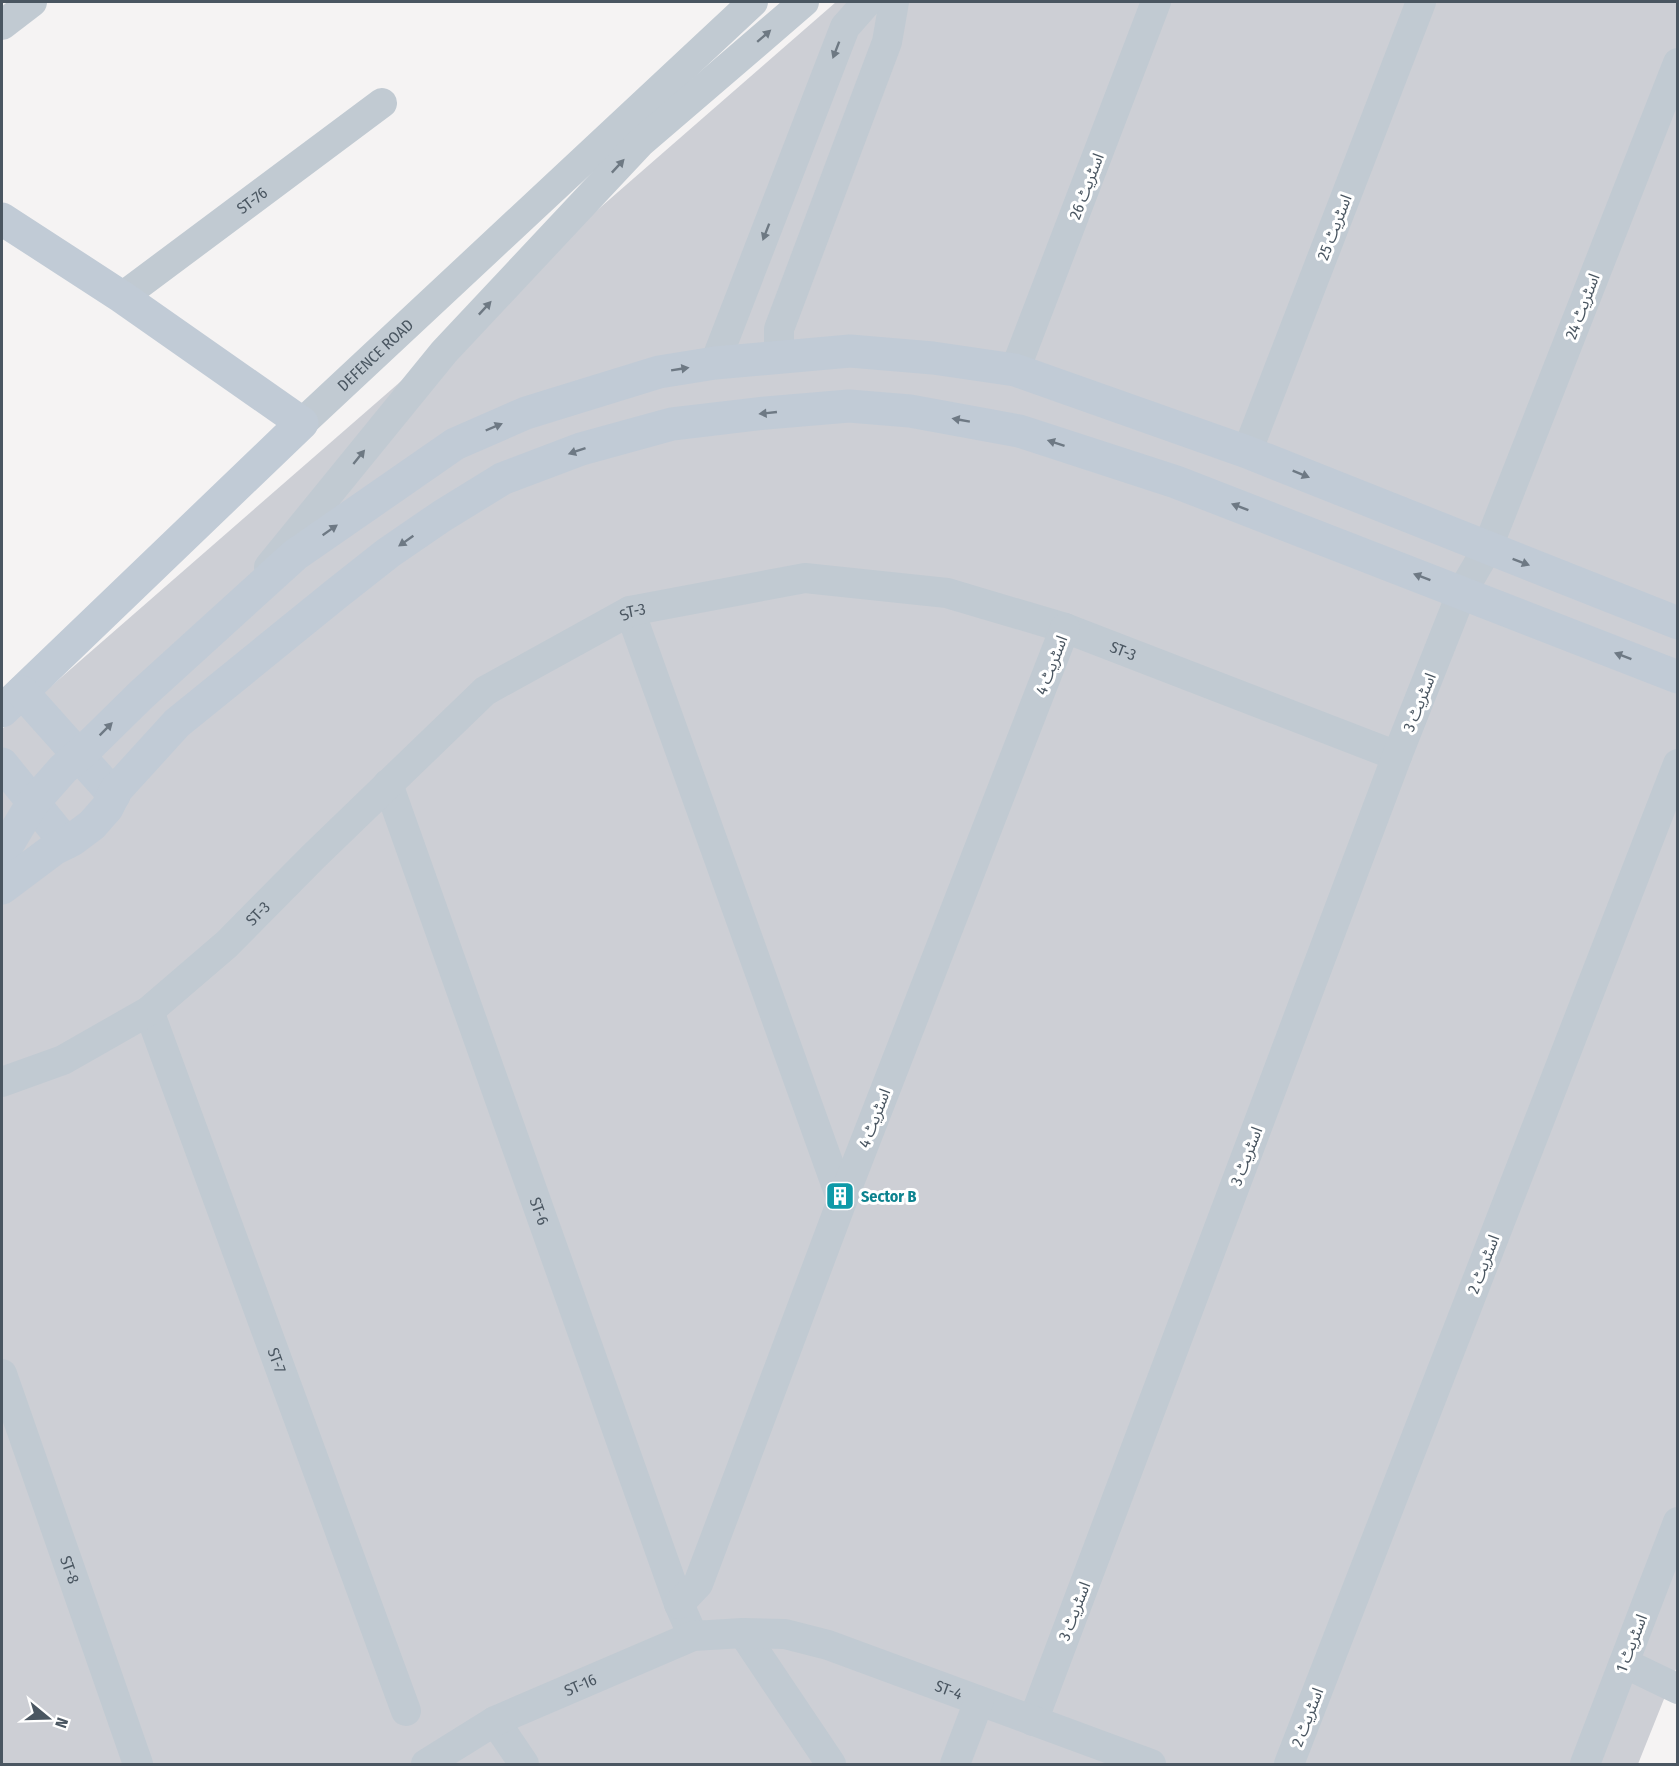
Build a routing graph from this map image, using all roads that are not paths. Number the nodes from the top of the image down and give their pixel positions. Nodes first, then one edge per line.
1 (32, 2) edge
2 (753, 2) edge
3 (804, 2) edge
4 (867, 2) edge
5 (894, 2) edge
6 (1156, 2) edge
7 (1421, 2) edge
8 (2, 25) edge
9 (1677, 63) edge
10 (382, 103) dead end
11 (2, 219) edge
12 (122, 297) junction
13 (779, 358) junction
14 (715, 363) junction
15 (1015, 370) junction
16 (302, 423) junction
17 (1247, 452) junction
18 (1487, 549) junction
19 (1462, 592) junction
20 (630, 611) junction
21 (229, 616) junction
22 (1677, 623) edge
23 (1065, 628) junction
24 (1677, 677) edge
25 (12, 701) edge
26 (78, 756) junction
27 (1397, 756) junction
28 (1677, 764) edge
29 (2, 765) edge
30 (388, 784) junction
31 (114, 795) junction
32 (32, 804) junction
33 (66, 843) junction
34 (2, 854) edge
35 (2, 888) edge
36 (149, 1011) junction
37 (2, 1082) edge
38 (842, 1201) junction
39 (2, 1374) edge
40 (1677, 1522) edge
41 (679, 1604) junction
42 (743, 1633) junction
43 (693, 1636) junction
44 (1624, 1663) junction
45 (1677, 1689) edge
46 (979, 1701) junction
47 (406, 1711) dead end
48 (1033, 1720) junction
49 (495, 1721) junction
50 (138, 1764) edge
51 (426, 1764) edge
52 (524, 1764) edge
53 (831, 1764) edge
54 (955, 1764) edge
55 (1151, 1764) edge
56 (1288, 1764) edge
57 (1585, 1764) edge

1 - 8 street
2 - 16 street, DEFENCE ROAD
21 -> 3 street
4 -> 14 street
5 - 13 street
6 - 15 street, اسٹریٹ 26
7 - 17 street, اسٹریٹ 25
9 - 18 street, اسٹریٹ 24
10 - 12 street, ST-76
11 - 12 street
12 - 16 street
13 - 14 street
13 - 15 street
21 -> 14 street
15 - 17 street
16 - 25 street, DEFENCE ROAD
17 -> 18 street
18 - 19 street, اسٹریٹ 24
18 -> 22 street
24 -> 19 street
19 - 27 street, اسٹریٹ 3
19 -> 31 street
20 - 23 street, ST-3
20 - 30 street, ST-3
20 - 38 street
26 -> 21 street
23 - 27 street, ST-3
23 - 38 street, اسٹریٹ 4
25 - 26 street
26 - 31 street
26 - 32 street
27 - 48 street, اسٹریٹ 3
28 - 56 street, اسٹریٹ 2
29 - 32 street
30 - 36 street, ST-3
30 - 41 street, ST-6
31 - 33 street
32 - 33 street
32 - 34 street
33 - 35 street
36 - 37 street, ST-3
36 - 47 street, ST-7
38 - 41 street, اسٹریٹ 4
39 - 50 street, ST-8
40 - 44 street, اسٹریٹ 1
41 - 43 street, ST-6
42 - 43 street, ST-16
42 - 46 street, ST-4
42 - 53 street
43 - 49 street, ST-16
44 - 45 street
44 - 57 street, اسٹریٹ 1
46 - 48 street, ST-4
46 - 54 street
48 - 55 street, ST-4
49 - 51 street, ST-16
49 - 52 street

